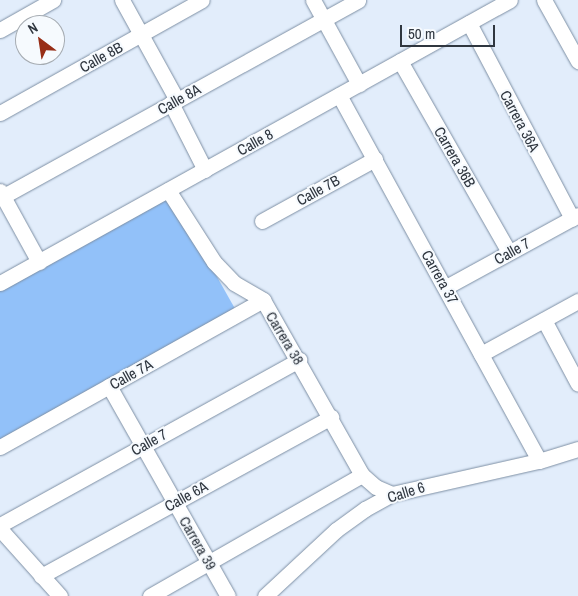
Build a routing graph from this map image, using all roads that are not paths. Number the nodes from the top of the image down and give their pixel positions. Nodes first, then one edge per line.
1 (53, 0) edge
2 (122, 0) edge
3 (202, 0) edge
4 (313, 0) edge
5 (358, 0) edge
6 (510, 0) edge
7 (544, 0) edge
8 (324, 19) junction
9 (469, 23) junction
10 (0, 30) edge
11 (140, 34) junction
12 (576, 52) edge
13 (400, 61) junction
14 (358, 84) junction
15 (340, 95) junction
16 (174, 102) junction
17 (0, 113) edge
18 (375, 159) junction
19 (204, 170) junction
20 (168, 190) junction
21 (1, 195) edge
22 (575, 217) edge
23 (262, 221) dead end
24 (509, 252) junction
25 (39, 262) junction
26 (0, 283) edge
27 (446, 287) junction
28 (263, 300) junction
29 (578, 301) edge
30 (544, 320) junction
31 (481, 354) junction
32 (298, 360) junction
33 (578, 384) edge
34 (109, 386) junction
35 (331, 418) junction
36 (142, 446) junction
37 (0, 447) edge
38 (578, 449) edge
39 (540, 460) junction
40 (362, 475) junction
41 (392, 494) junction
42 (175, 503) junction
43 (0, 525) edge
44 (0, 529) edge
45 (208, 562) junction
46 (41, 576) junction
47 (60, 596) edge
48 (150, 596) edge
49 (228, 596) edge
50 (265, 596) edge

1 - 10 street
2 - 11 street
3 - 11 street, Calle 8B
4 - 8 street
5 - 8 street, Calle 8A
6 - 9 street, Calle 8
7 - 12 street
8 - 14 street
8 - 16 street, Calle 8A
9 - 13 street, Calle 8
9 - 22 street, Carrera 36A
11 - 16 street
11 - 17 street, Calle 8B
13 - 14 street, Calle 8
13 - 24 street, Carrera 36B
14 - 15 street, Calle 8
15 - 18 street, Carrera 37
15 - 19 street, Calle 8
16 - 19 street
16 - 21 street, Calle 8A
18 - 23 street, Calle 7B
18 - 27 street, Carrera 37
19 - 20 street, Calle 8
20 - 25 street, Calle 8
20 - 28 street, Carrera 38
21 - 25 street
22 - 24 street, Calle 7
24 - 27 street, Calle 7
25 - 26 street, Calle 8
27 - 31 street, Carrera 37
28 - 32 street, Carrera 38
28 - 34 street, Calle 7A
29 - 30 street
30 - 31 street
30 - 33 street
31 - 39 street, Carrera 37
32 - 35 street, Carrera 38
32 - 36 street, Calle 7
34 - 36 street, Carrera 39
34 - 37 street, Calle 7A
35 - 40 street, Carrera 38
35 - 42 street, Calle 6A
36 - 42 street, Carrera 39
36 - 43 street, Calle 7
38 - 39 street, Calle 6
39 - 41 street, Calle 6
40 - 41 street, Carrera 38
40 - 45 street
41 - 50 street, Calle 6
42 - 45 street, Carrera 39
42 - 46 street, Calle 6A
44 - 46 street
45 - 48 street
45 - 49 street, Carrera 39
46 - 47 street

